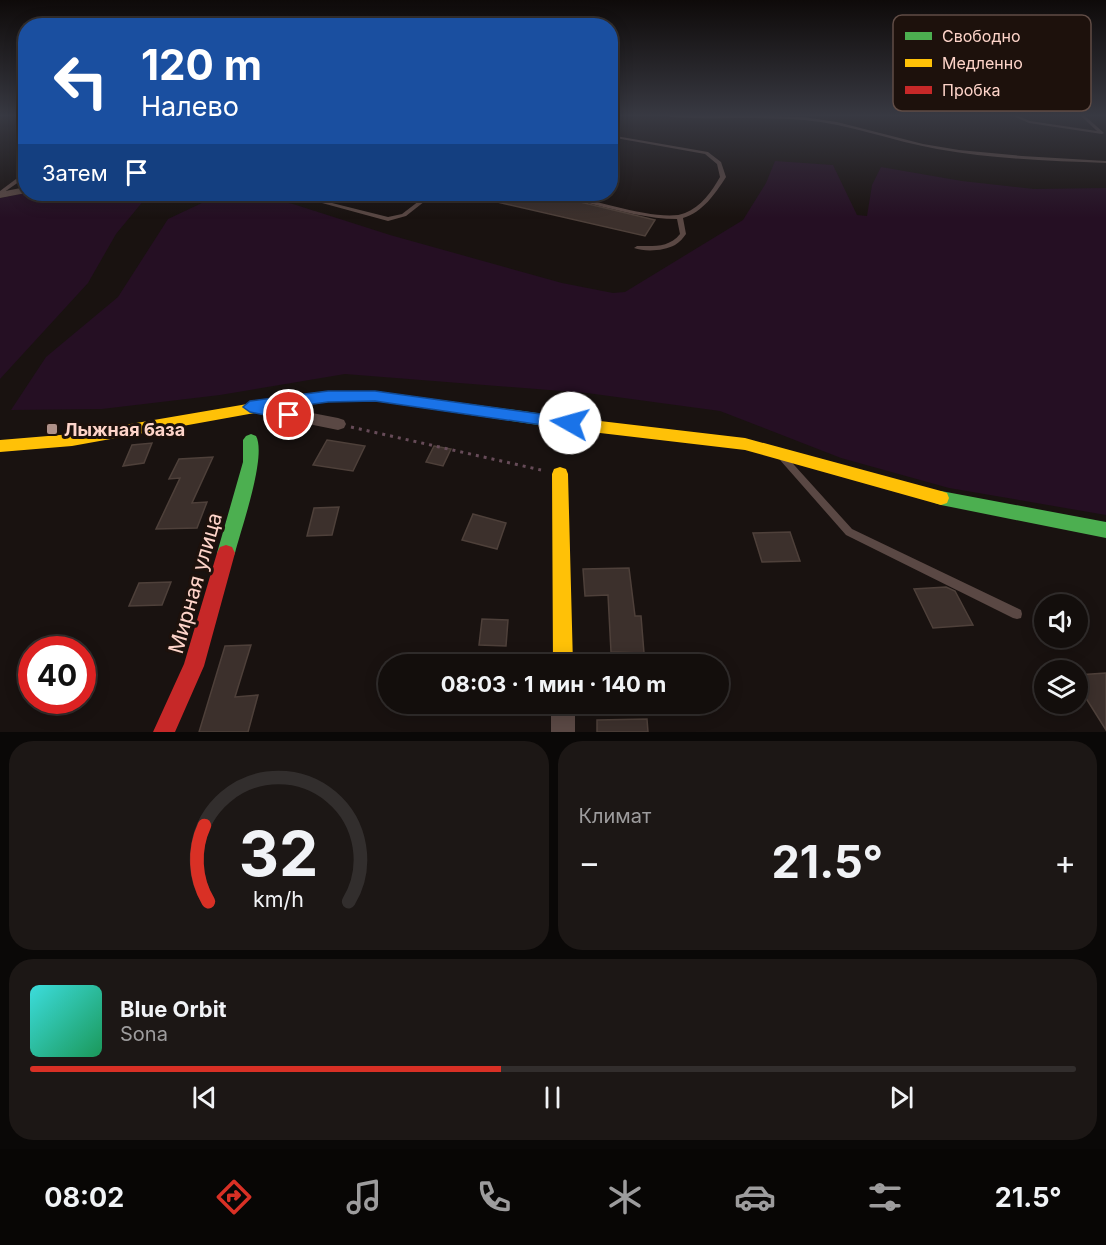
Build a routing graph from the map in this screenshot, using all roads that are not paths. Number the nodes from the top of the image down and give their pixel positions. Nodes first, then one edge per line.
1 (690, 150) edge
2 (959, 150) edge
3 (1106, 162) edge
4 (18, 180) edge
5 (18, 191) edge
6 (0, 194) edge
7 (319, 201) edge
8 (422, 201) edge
9 (593, 201) edge
10 (680, 217) junction
11 (637, 248) dead end
12 (250, 407) junction
13 (338, 424) road end
14 (251, 440) dead end
15 (0, 446) edge
16 (778, 453) junction
17 (560, 474) road end
18 (1106, 530) edge
19 (1017, 614) dead end
20 (562, 654) edge
21 (563, 714) edge
22 (164, 732) edge
23 (563, 732) edge

1 - 10 lane
2 - 3 lane
4 - 6 lane
5 - 6 street
7 - 8 lane
9 - 10 lane
10 - 11 lane
12 - 13 street
12 - 15 street
12 - 16 street
14 - 22 street, Мирная улица
16 - 18 street
16 - 19 lane
17 - 20 street
21 - 23 street

